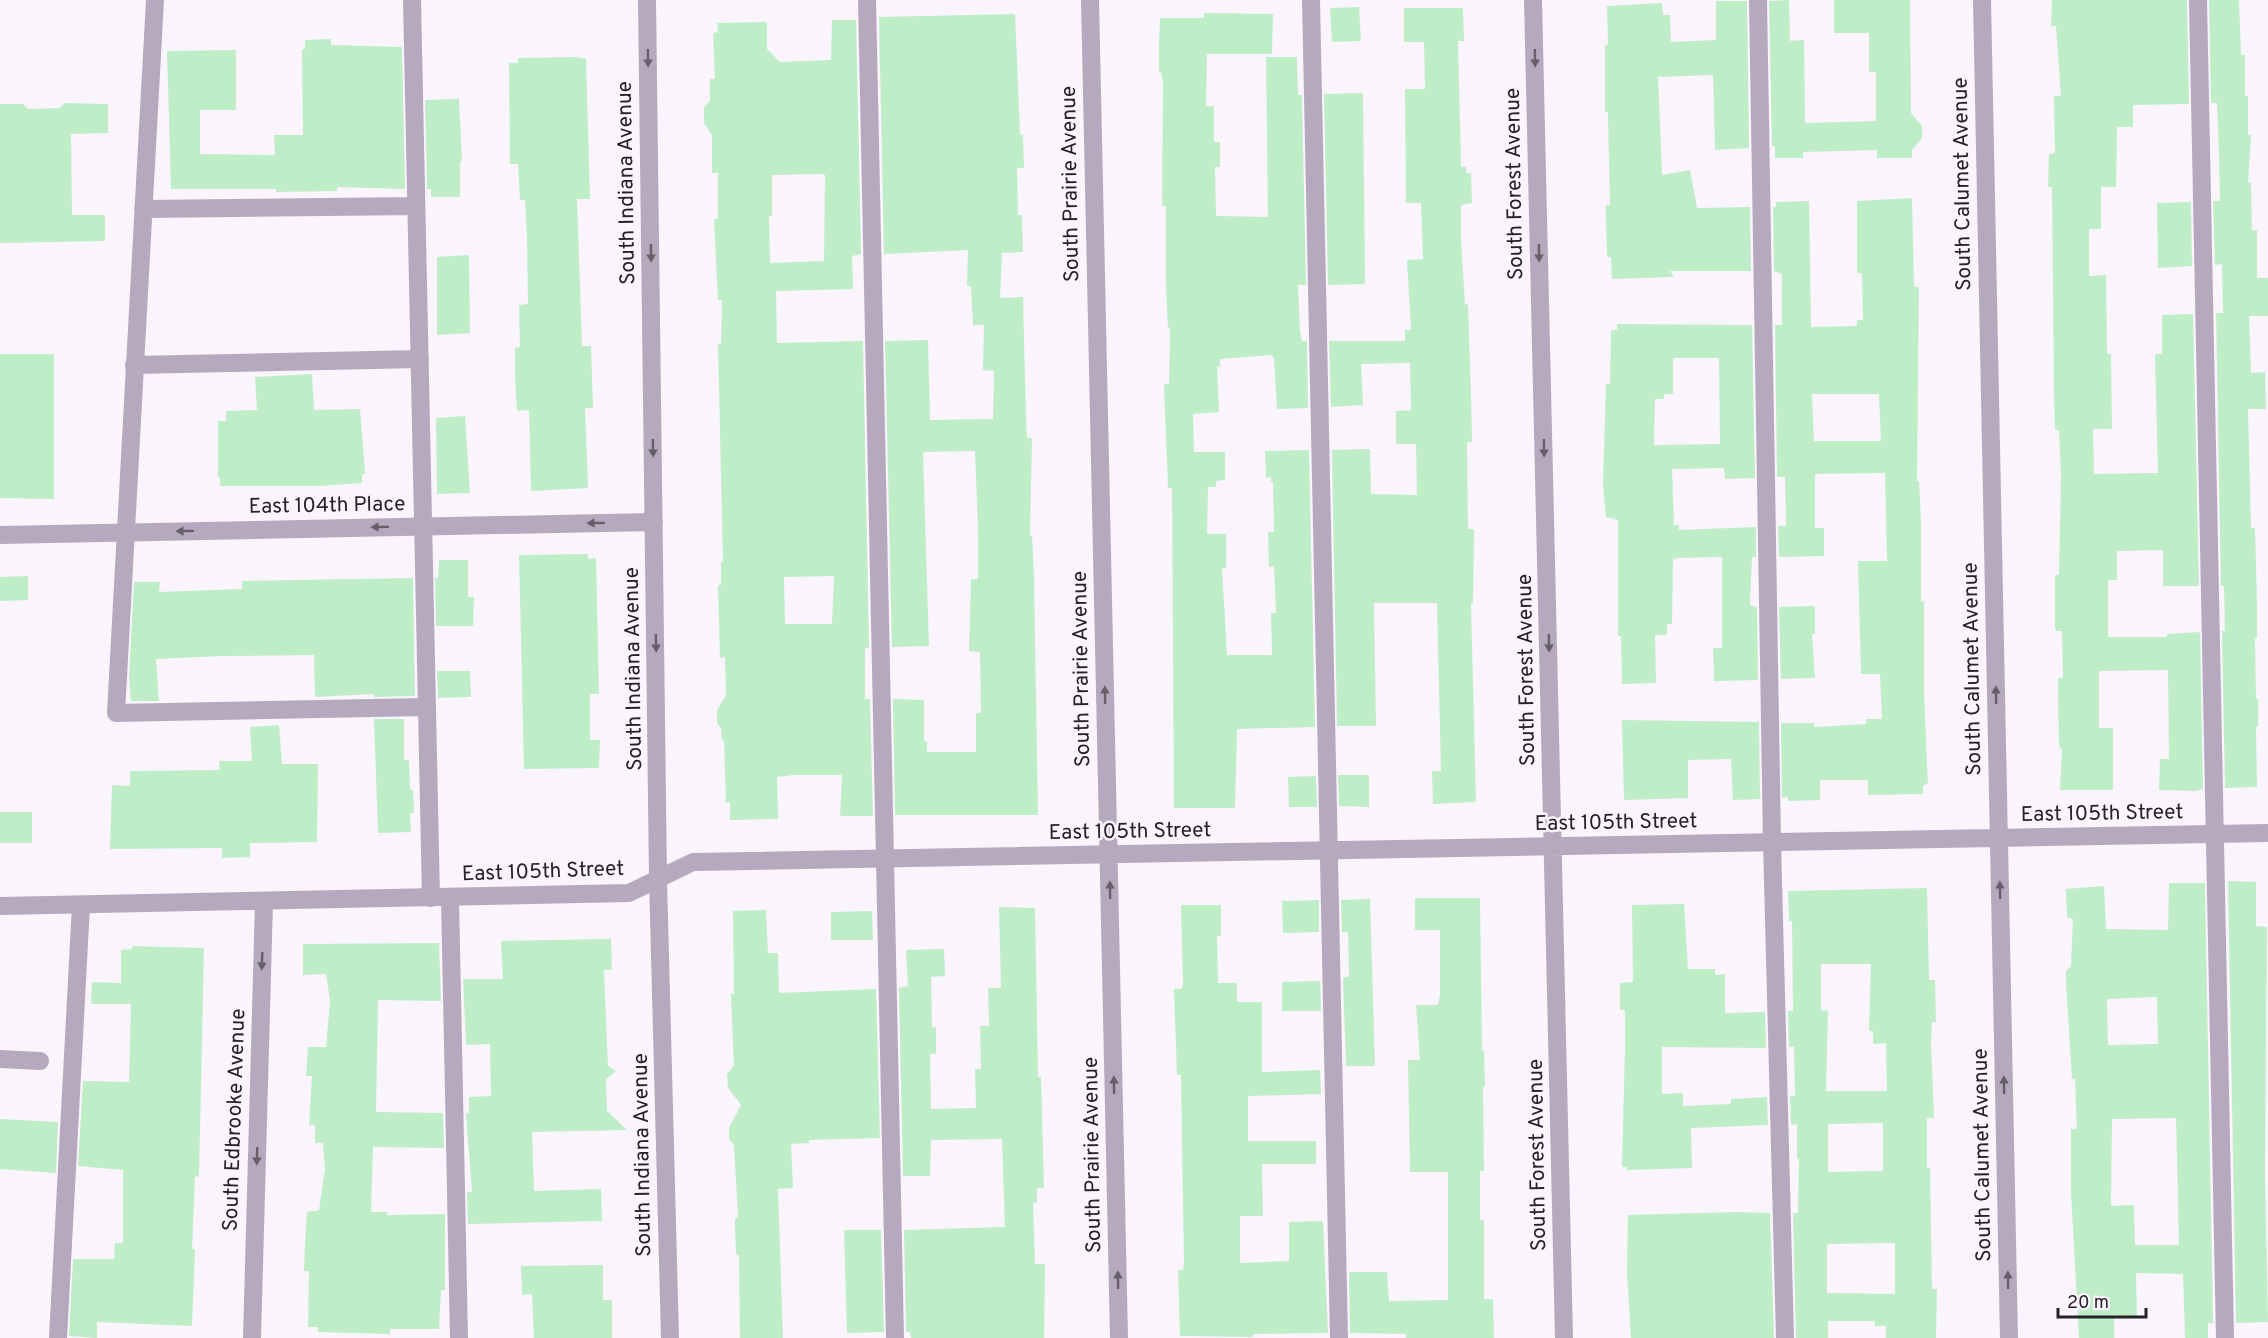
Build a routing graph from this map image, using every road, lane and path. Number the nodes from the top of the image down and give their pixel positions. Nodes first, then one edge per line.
1 (155, 0) edge
2 (412, 0) edge
3 (647, 0) edge
4 (867, 0) edge
5 (1090, 0) edge
6 (1311, 0) edge
7 (1533, 0) edge
8 (1758, 0) edge
9 (1982, 0) edge
10 (2198, 0) edge
11 (416, 206) junction
12 (143, 209) junction
13 (420, 359) junction
14 (134, 365) junction
15 (654, 522) junction
16 (423, 526) junction
17 (124, 533) junction
18 (0, 535) edge
19 (427, 707) junction
20 (2268, 833) edge
21 (2214, 834) junction
22 (1999, 838) junction
23 (1772, 843) junction
24 (1554, 847) junction
25 (1330, 850) junction
26 (1109, 855) junction
27 (884, 859) junction
28 (658, 879) junction
29 (431, 898) junction
30 (450, 898) junction
31 (264, 902) junction
32 (81, 905) junction
33 (0, 906) edge
34 (0, 1059) edge
35 (40, 1061) dead end
36 (58, 1338) edge
37 (252, 1338) edge
38 (459, 1338) edge
39 (670, 1338) edge
40 (895, 1338) edge
41 (1119, 1338) edge
42 (1339, 1338) edge
43 (1564, 1338) edge
44 (1785, 1338) edge
45 (2009, 1338) edge
46 (2225, 1338) edge

1 - 12 street
2 - 11 street
3 -> 15 street, South Indiana Avenue
4 - 27 street
26 -> 5 street, South Prairie Avenue
6 - 25 street
7 -> 24 street, South Forest Avenue
8 - 23 street
22 -> 9 street, South Calumet Avenue
10 - 21 street
11 - 12 street
11 - 13 street
12 - 14 street
13 - 14 street
13 - 16 street
14 - 17 street
15 -> 16 street, East 104th Place
15 -> 28 street, South Indiana Avenue
16 -> 17 street, East 104th Place
16 - 19 street
17 - 18 street, East 104th Place
17 - 19 street
19 - 29 street
20 - 21 street, East 105th Street
21 - 22 street, East 105th Street
21 - 46 street
22 - 23 street, East 105th Street
45 -> 22 street, South Calumet Avenue
23 - 24 street, East 105th Street
23 - 44 street
24 - 25 street, East 105th Street
24 - 43 street, South Forest Avenue
25 - 26 street, East 105th Street
25 - 42 street
26 - 27 street, East 105th Street
41 -> 26 street, South Prairie Avenue
27 - 28 street, East 105th Street
27 - 40 street
28 - 30 street, East 105th Street
28 - 39 street, South Indiana Avenue
29 - 30 street, East 105th Street
29 - 31 street, East 105th Street
30 - 38 street
31 - 32 street, East 105th Street
31 -> 37 street, South Edbrooke Avenue
32 - 33 street, East 105th Street
32 - 36 street
34 - 35 street

